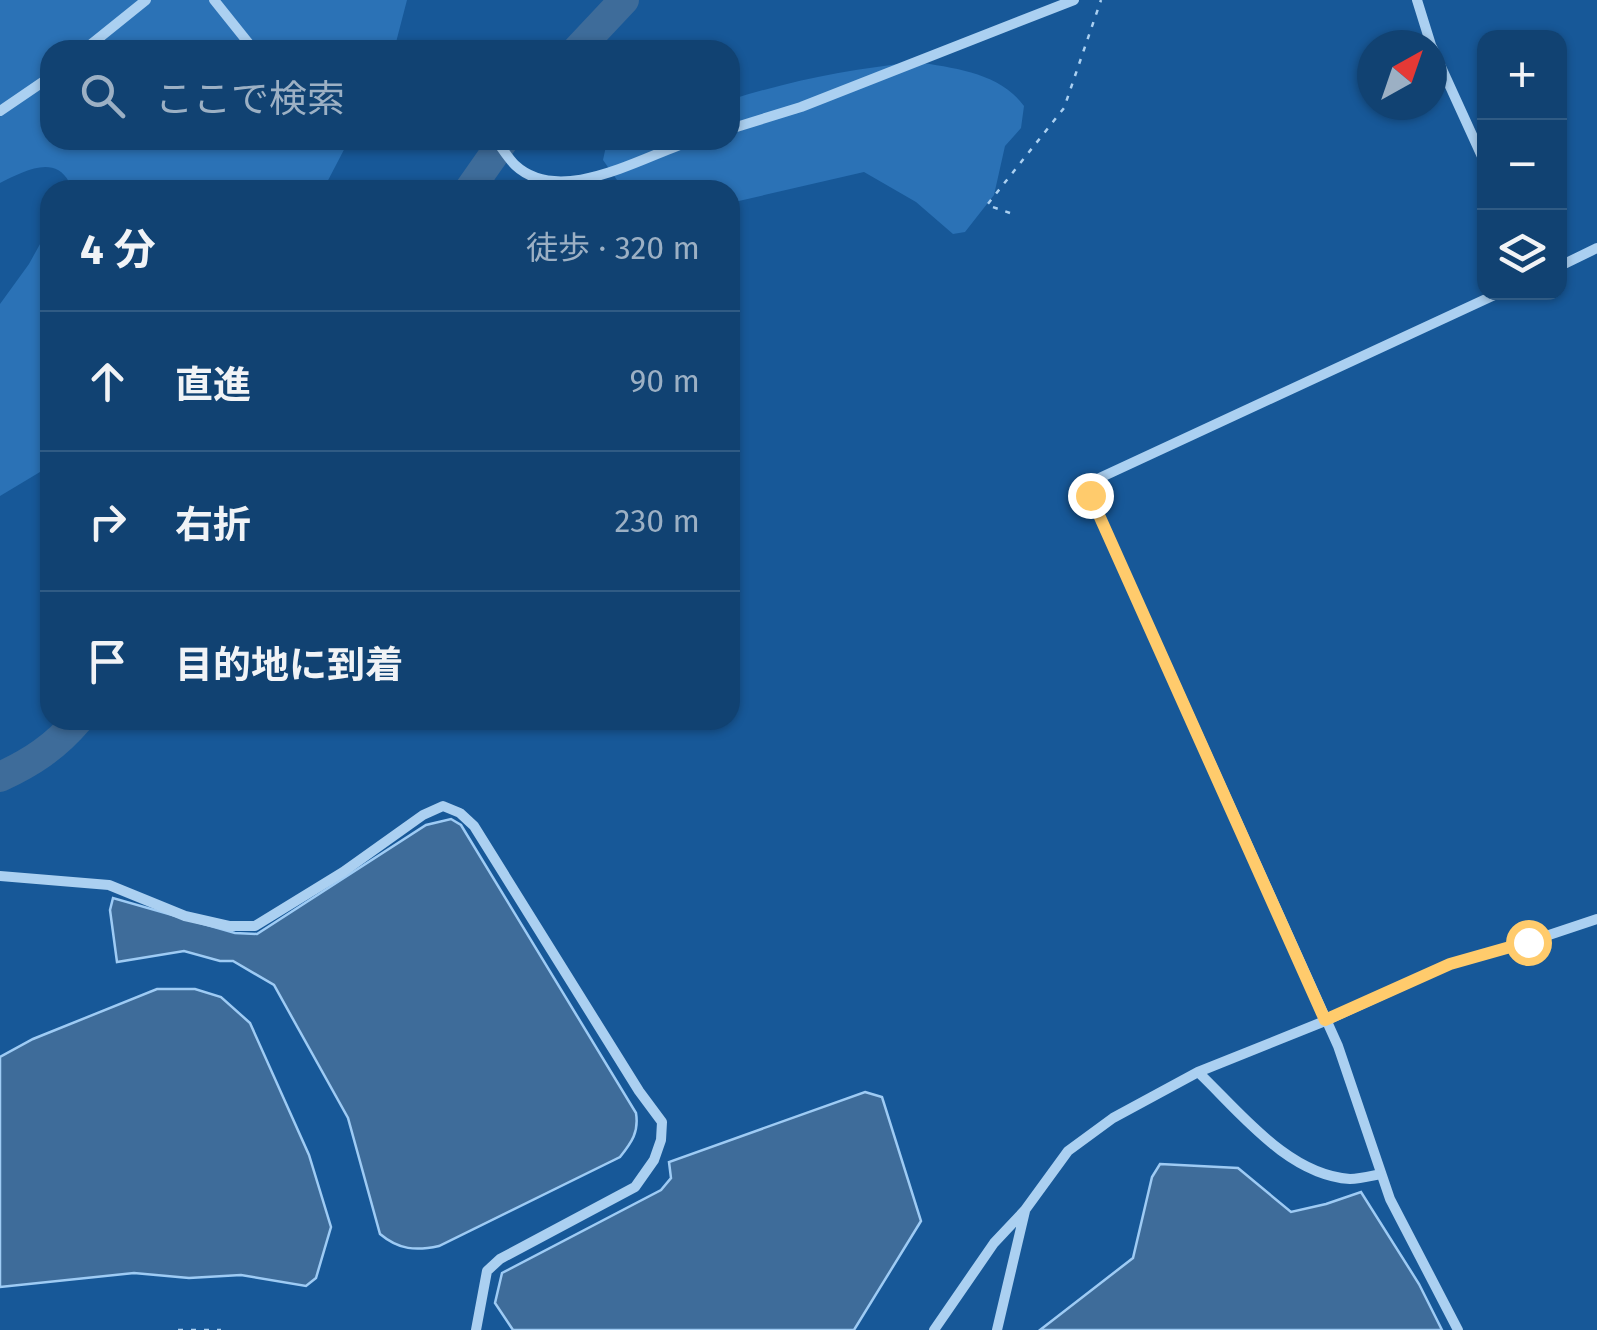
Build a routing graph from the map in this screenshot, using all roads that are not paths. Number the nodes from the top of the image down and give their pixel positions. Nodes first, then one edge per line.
1 (146, 0) edge
2 (214, 0) edge
3 (1074, 0) edge
4 (1417, 0) edge
5 (1426, 30) edge
6 (96, 40) edge
7 (246, 40) edge
8 (1447, 80) edge
9 (40, 84) edge
10 (0, 110) edge
11 (740, 126) edge
12 (1477, 145) edge
13 (504, 150) edge
14 (666, 150) edge
15 (544, 180) edge
16 (580, 180) edge
17 (1597, 248) edge
18 (1567, 263) edge
19 (1484, 300) edge
20 (0, 876) edge
21 (1597, 919) edge
22 (1325, 1020) junction
23 (1198, 1072) junction
24 (1382, 1174) junction
25 (1025, 1210) junction
26 (476, 1330) edge
27 (934, 1330) edge
28 (997, 1330) edge
29 (1458, 1330) edge

1 - 6 street
2 - 7 street
3 - 11 street
4 - 5 street
8 - 12 street
9 - 10 street
13 - 15 street
14 - 16 street
17 - 18 street
19 - 22 street
20 - 26 street
21 - 22 street
22 - 23 street
22 - 24 street
23 - 24 street
23 - 25 street
24 - 29 street
25 - 27 street
25 - 28 street

